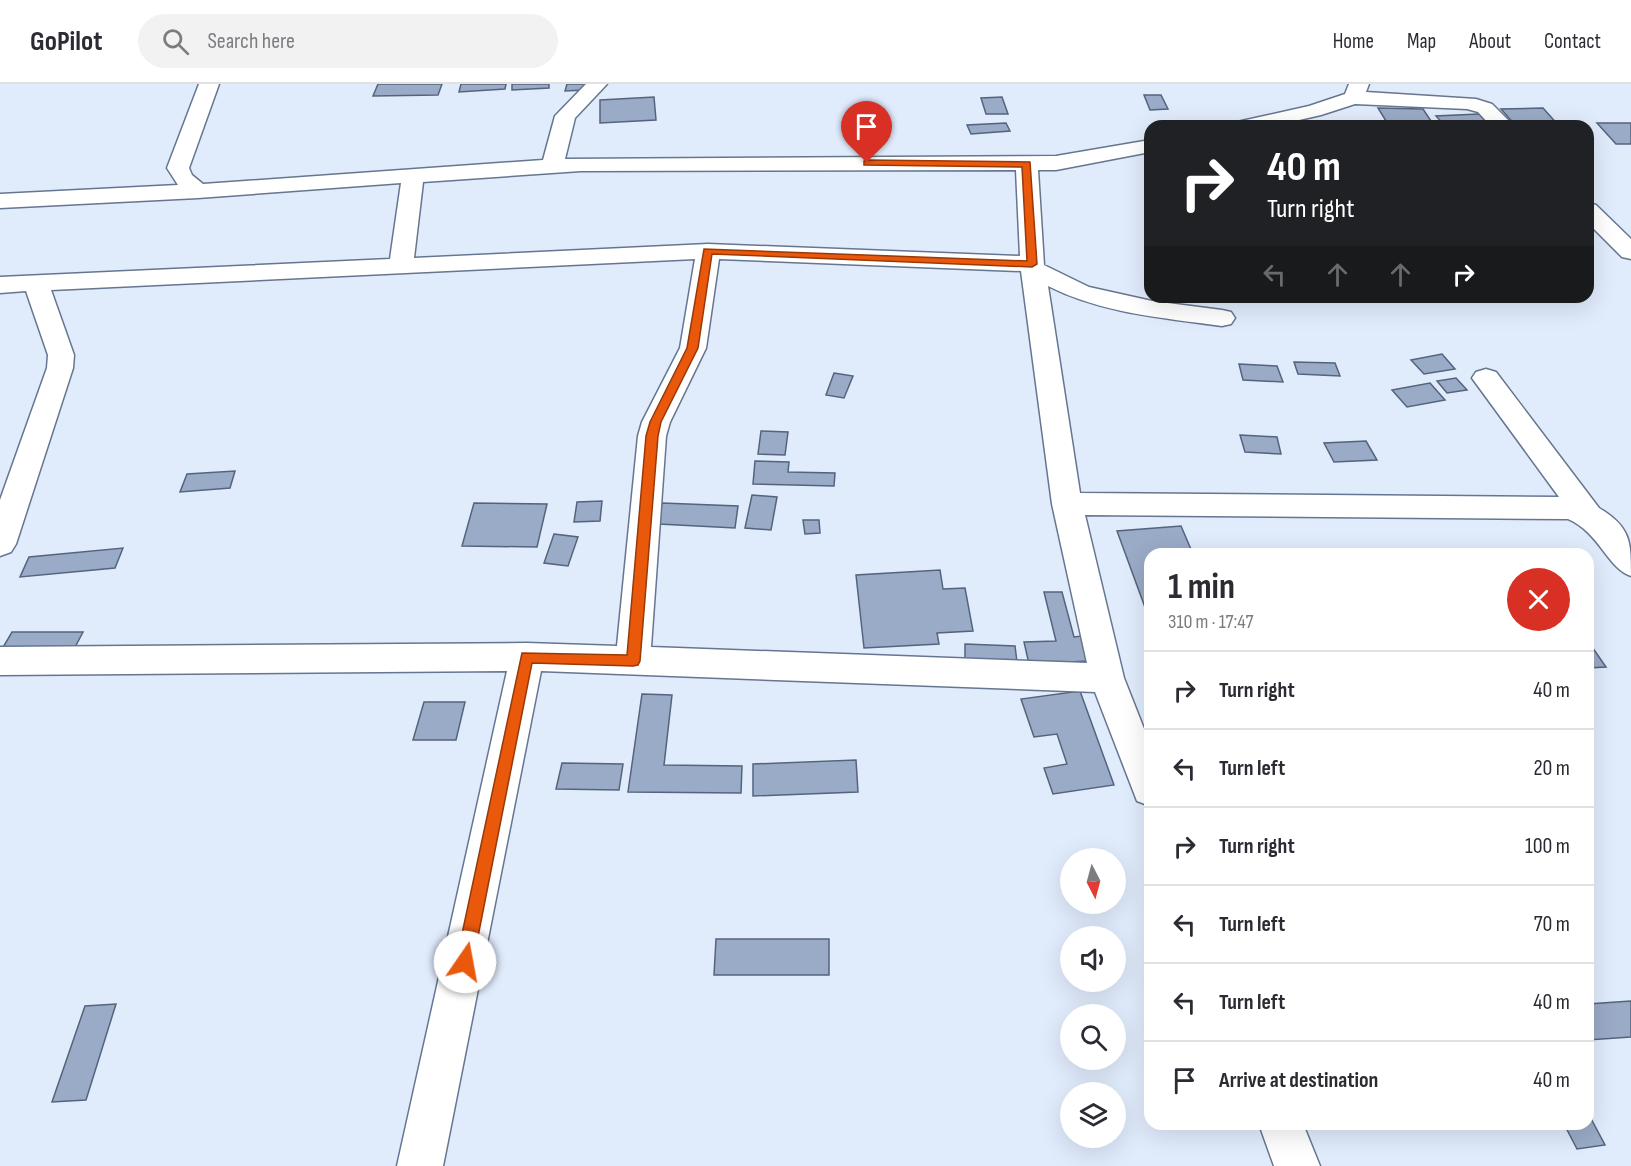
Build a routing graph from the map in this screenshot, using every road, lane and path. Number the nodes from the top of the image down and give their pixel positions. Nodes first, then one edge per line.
1 (209, 84) edge
2 (597, 84) edge
3 (1356, 91) edge
4 (1272, 120) edge
5 (1497, 120) edge
6 (1144, 147) edge
7 (1027, 164) junction
8 (553, 165) junction
9 (413, 175) junction
10 (198, 191) junction
11 (0, 201) edge
12 (1594, 216) edge
13 (708, 251) junction
14 (1631, 252) edge
15 (401, 266) junction
16 (1032, 267) junction
17 (36, 284) junction
18 (0, 285) edge
19 (1222, 318) dead end
20 (1486, 378) dead end
21 (1067, 504) junction
22 (1587, 513) junction
23 (0, 544) edge
24 (1631, 564) edge
25 (526, 657) junction
26 (0, 661) edge
27 (633, 661) junction
28 (1107, 678) junction
29 (1144, 774) edge
30 (1283, 1130) edge
31 (420, 1166) edge
32 (1297, 1166) edge

1 - 10 street
2 - 8 street
3 - 4 street
3 - 5 street
6 - 7 street
7 - 8 street
7 - 16 street
8 - 9 street
9 - 10 street
9 - 15 street
10 - 11 street
12 - 14 street
13 - 15 street
13 - 16 street
13 - 27 street
15 - 17 street
16 - 19 street
16 - 21 street
17 - 18 street
17 - 23 street
20 - 22 street
21 - 22 street
21 - 28 street
22 - 24 street
25 - 26 street
25 - 27 street
25 - 31 street
27 - 28 street
28 - 29 street
30 - 32 street

